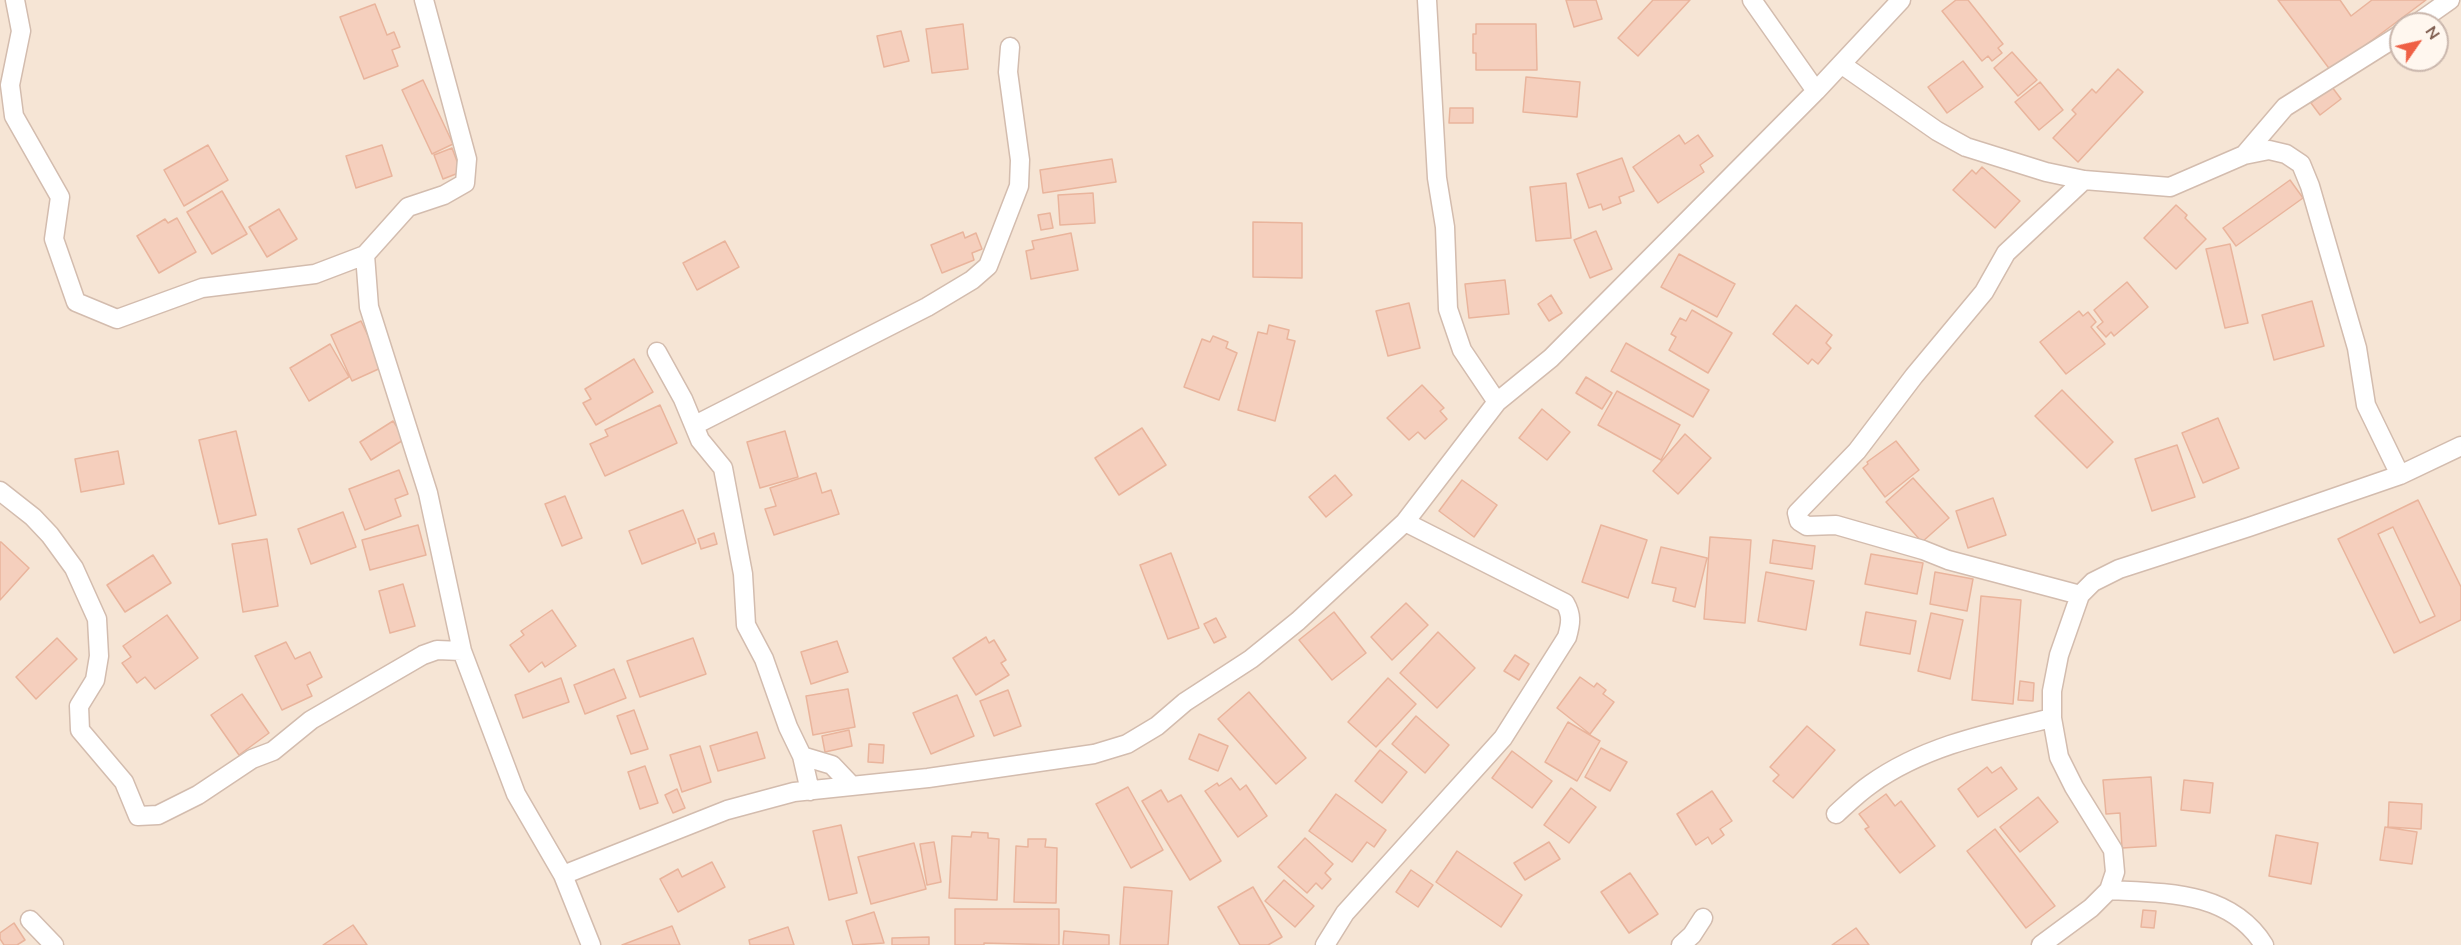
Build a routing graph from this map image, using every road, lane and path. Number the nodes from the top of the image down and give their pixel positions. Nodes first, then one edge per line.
1 (15, 0) edge
2 (424, 0) edge
3 (1426, 0) edge
4 (1752, 0) edge
5 (1901, 0) edge
6 (2450, 0) edge
7 (2433, 12) edge
8 (2389, 41) edge
9 (1010, 47) dead end
10 (1841, 64) junction
11 (1816, 91) junction
12 (2244, 155) junction
13 (2085, 180) junction
14 (365, 255) junction
15 (657, 352) dead end
16 (1497, 402) junction
17 (695, 425) junction
18 (2461, 446) edge
19 (2400, 475) junction
20 (0, 491) edge
21 (1405, 522) junction
22 (2079, 595) junction
23 (462, 651) junction
24 (2052, 718) junction
25 (802, 756) junction
26 (852, 786) junction
27 (810, 790) junction
28 (1836, 814) dead end
29 (563, 875) junction
30 (2109, 890) junction
31 (1702, 918) dead end
32 (30, 920) dead end
33 (54, 945) edge
34 (591, 945) edge
35 (1324, 945) edge
36 (1681, 945) edge
37 (2041, 945) edge
38 (2264, 945) edge

1 - 14 street
2 - 14 street
3 - 16 street
4 - 11 street
5 - 10 street
6 - 7 street
8 - 12 street
9 - 17 street
10 - 11 street
10 - 13 street
11 - 16 street
12 - 13 street
12 - 19 street
13 - 22 street
14 - 23 street
15 - 17 street
16 - 21 street
17 - 25 street
18 - 19 street
19 - 22 street
20 - 23 street
21 - 26 street
21 - 35 street
22 - 24 street
23 - 29 street
24 - 28 street
24 - 30 street
25 - 26 street
25 - 27 street
26 - 27 street
27 - 29 street
29 - 34 street
30 - 37 street
30 - 38 street
31 - 36 street
32 - 33 street

